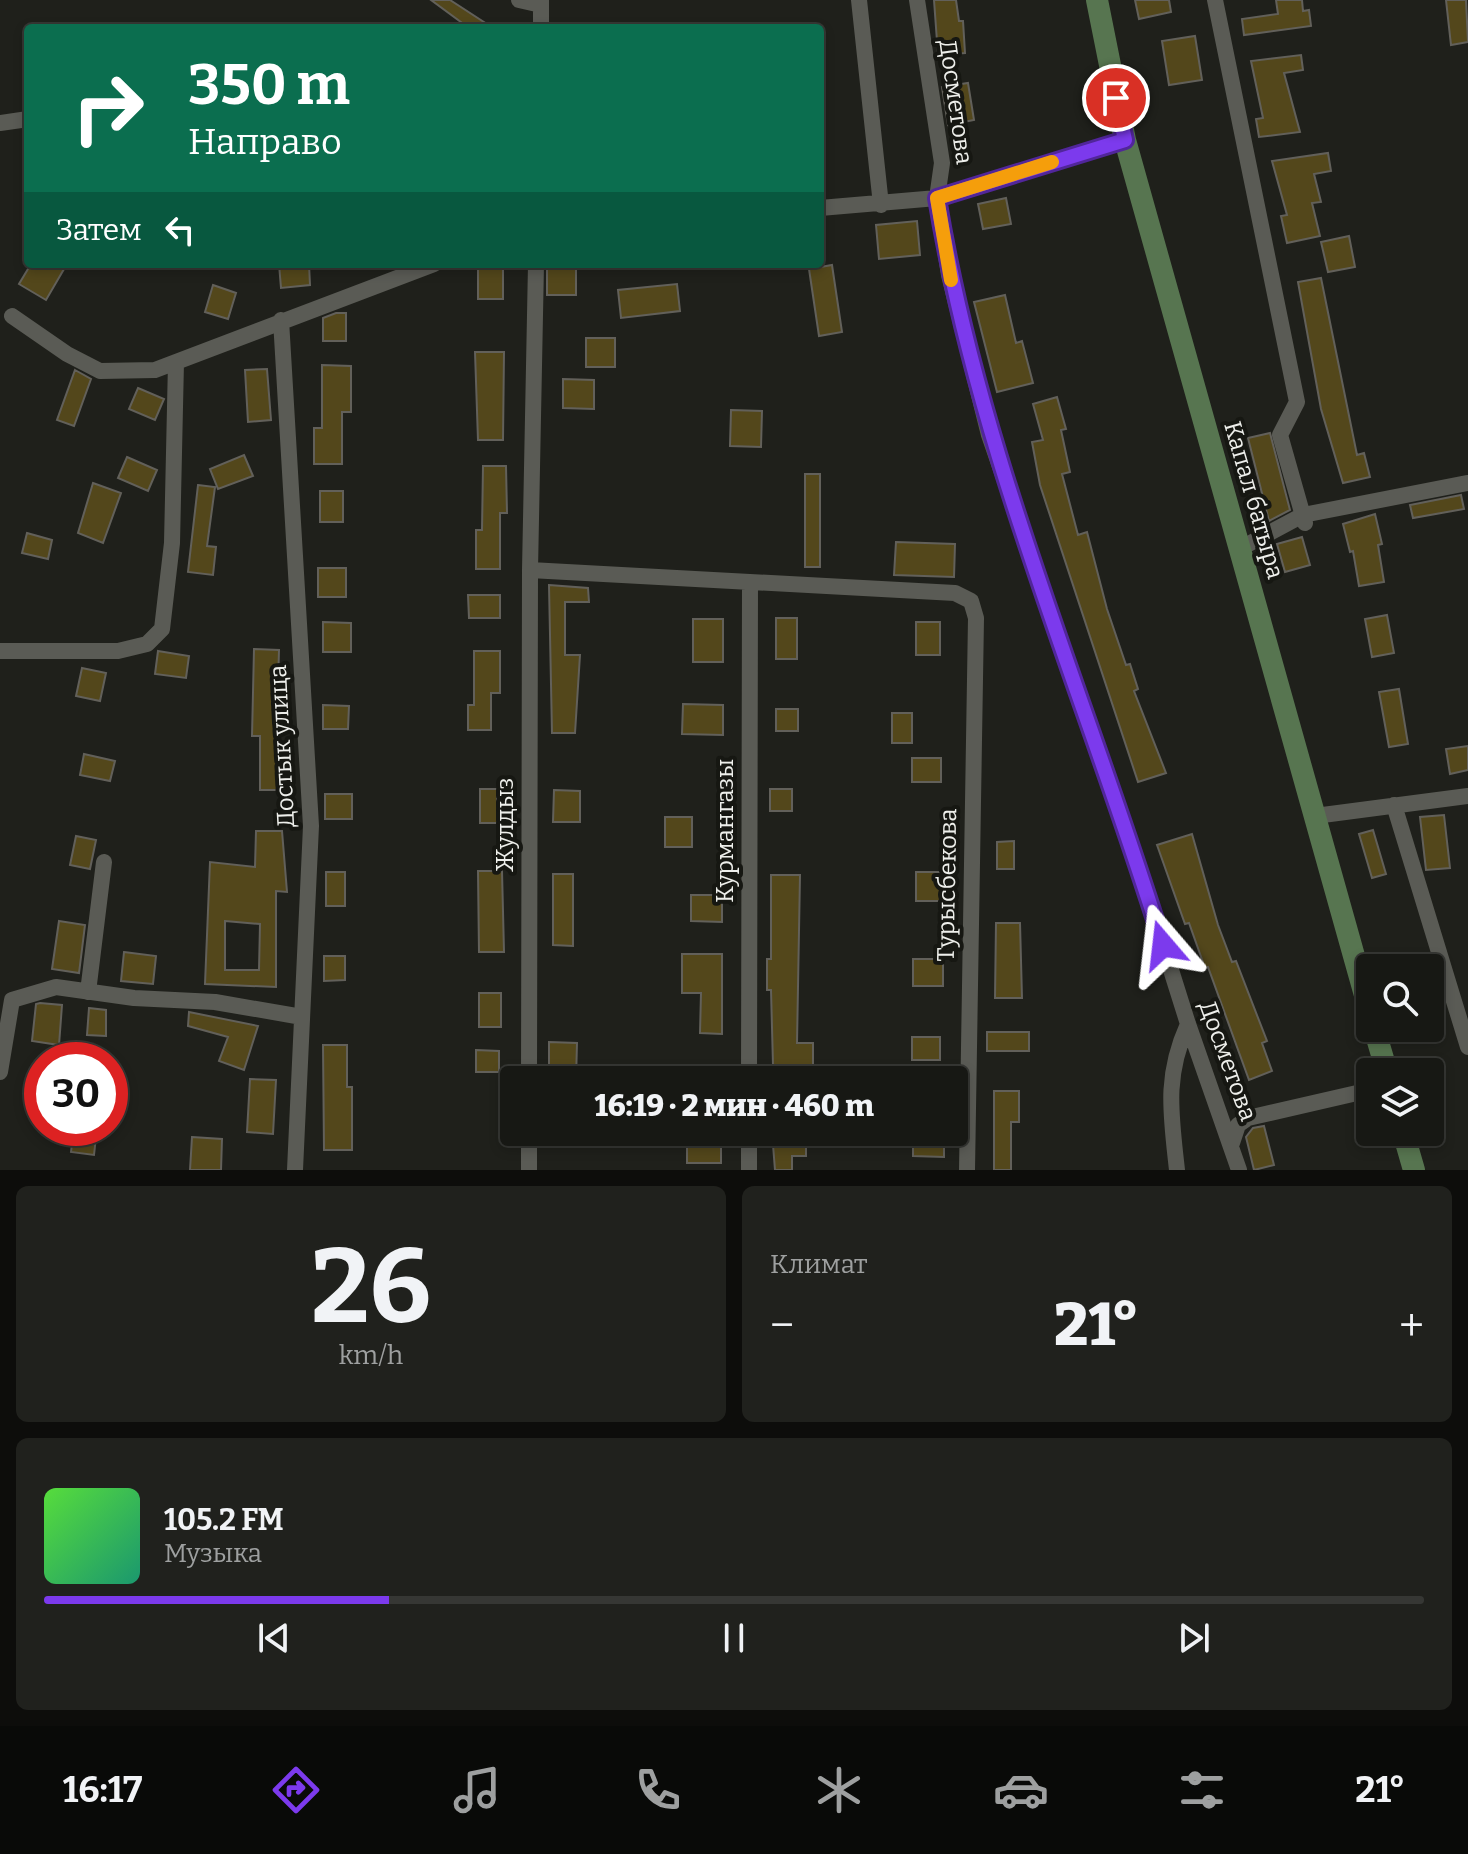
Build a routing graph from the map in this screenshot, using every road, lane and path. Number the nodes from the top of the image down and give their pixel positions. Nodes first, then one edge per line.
1 (519, 0) edge
2 (859, 0) edge
3 (917, 0) edge
4 (1097, 0) edge
5 (1215, 0) edge
6 (541, 2) edge
7 (541, 24) edge
8 (24, 120) edge
9 (0, 123) edge
10 (1125, 140) junction
11 (937, 198) junction
12 (881, 205) junction
13 (824, 208) edge
14 (423, 268) edge
15 (536, 268) edge
16 (12, 316) dead end
17 (281, 320) junction
18 (176, 362) junction
19 (1467, 483) edge
20 (1304, 519) junction
21 (1241, 548) junction
22 (530, 570) junction
23 (750, 583) junction
24 (0, 651) edge
25 (1468, 796) edge
26 (1394, 805) junction
27 (1315, 816) junction
28 (104, 862) dead end
29 (1356, 963) edge
30 (88, 992) junction
31 (302, 1017) junction
32 (1188, 1024) junction
33 (1468, 1047) edge
34 (529, 1066) edge
35 (749, 1066) edge
36 (0, 1072) edge
37 (1356, 1093) edge
38 (1232, 1143) junction
39 (529, 1146) edge
40 (749, 1146) edge
41 (1407, 1146) edge
42 (295, 1170) edge
43 (529, 1170) edge
44 (749, 1170) edge
45 (967, 1170) edge
46 (1177, 1170) edge
47 (1239, 1170) edge
48 (1414, 1170) edge

1 - 6 street
2 - 12 street
3 - 11 street, Досметова
4 - 10 main road, Капал батыра
5 - 20 street
6 - 7 street
8 - 9 street
10 - 11 street
10 - 21 main road, Капал батыра
11 - 12 street
11 - 32 street, Досметова
12 - 13 street
14 - 17 street
15 - 22 street, Жулдыз
16 - 18 street
17 - 18 street
17 - 31 street, Достык улица
18 - 24 street
19 - 20 street
20 - 21 street
21 - 27 main road, Капал батыра
22 - 23 street
22 - 34 street, Жулдыз
23 - 35 street, Курмангазы
23 - 45 street, Турысбекова
25 - 26 street
26 - 27 street
26 - 33 street
27 - 29 main road, Капал батыра
28 - 30 street
30 - 31 street
30 - 36 street
31 - 42 street, Достык улица
32 - 38 street, Досметова
32 - 46 street
37 - 38 street
38 - 47 street, Досметова
39 - 43 street
40 - 44 street
41 - 48 main road

